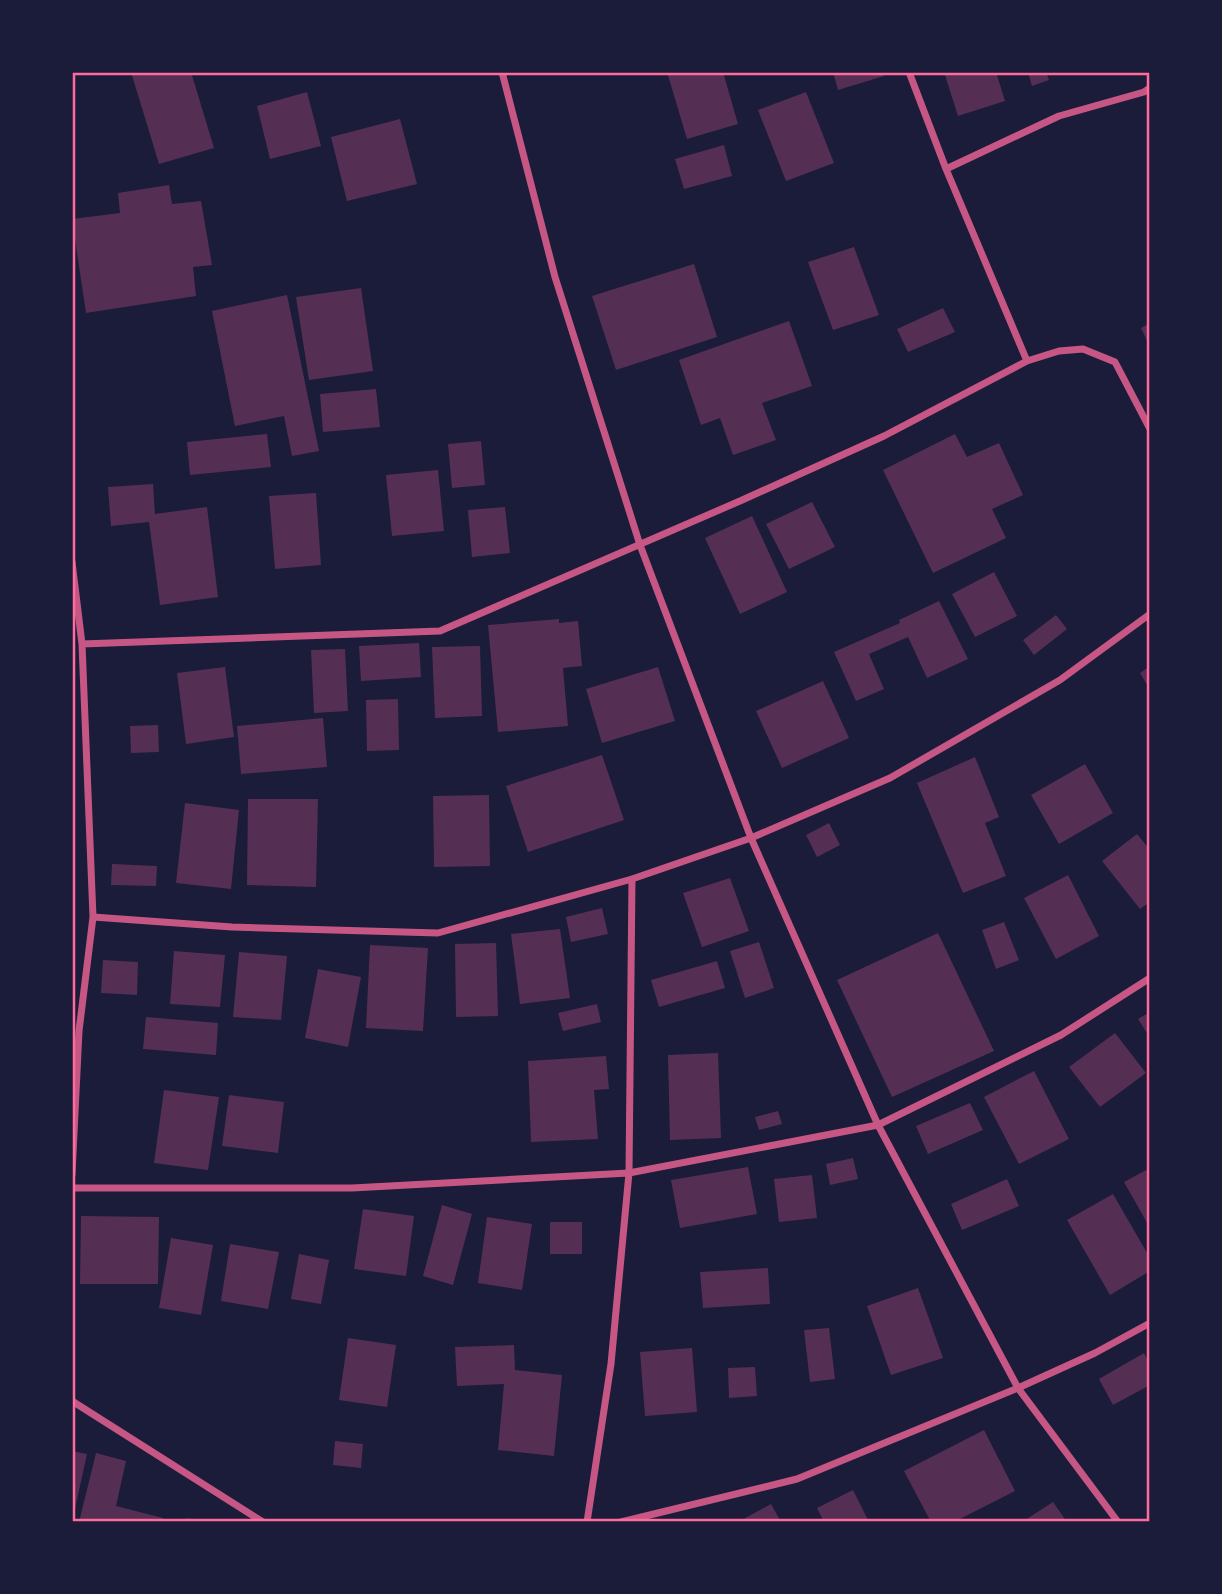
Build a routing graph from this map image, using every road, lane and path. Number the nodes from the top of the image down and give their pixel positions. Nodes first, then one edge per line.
1 (502, 72) edge
2 (909, 72) edge
3 (1150, 88) edge
4 (946, 169) junction
5 (1027, 361) junction
6 (1150, 429) edge
7 (640, 545) junction
8 (72, 562) edge
9 (1150, 614) edge
10 (82, 644) junction
11 (751, 838) junction
12 (632, 879) junction
13 (93, 917) junction
14 (1150, 978) edge
15 (75, 1030) edge
16 (878, 1125) junction
17 (629, 1173) junction
18 (72, 1174) edge
19 (72, 1188) edge
20 (1150, 1323) edge
21 (1018, 1388) junction
22 (72, 1401) edge
23 (263, 1522) edge
24 (587, 1522) edge
25 (621, 1522) edge
26 (1118, 1522) edge

1 - 7 street
2 - 4 street
3 - 4 street
4 - 5 street
5 - 6 street
5 - 7 street
7 - 10 street
7 - 11 street
8 - 10 street
9 - 11 street
10 - 13 street
11 - 12 street
11 - 16 street
12 - 13 street
12 - 17 street
13 - 15 street
14 - 16 street
15 - 18 street
16 - 17 street
16 - 21 street
17 - 19 street
17 - 24 street
20 - 21 street
21 - 25 street
21 - 26 street
22 - 23 street

